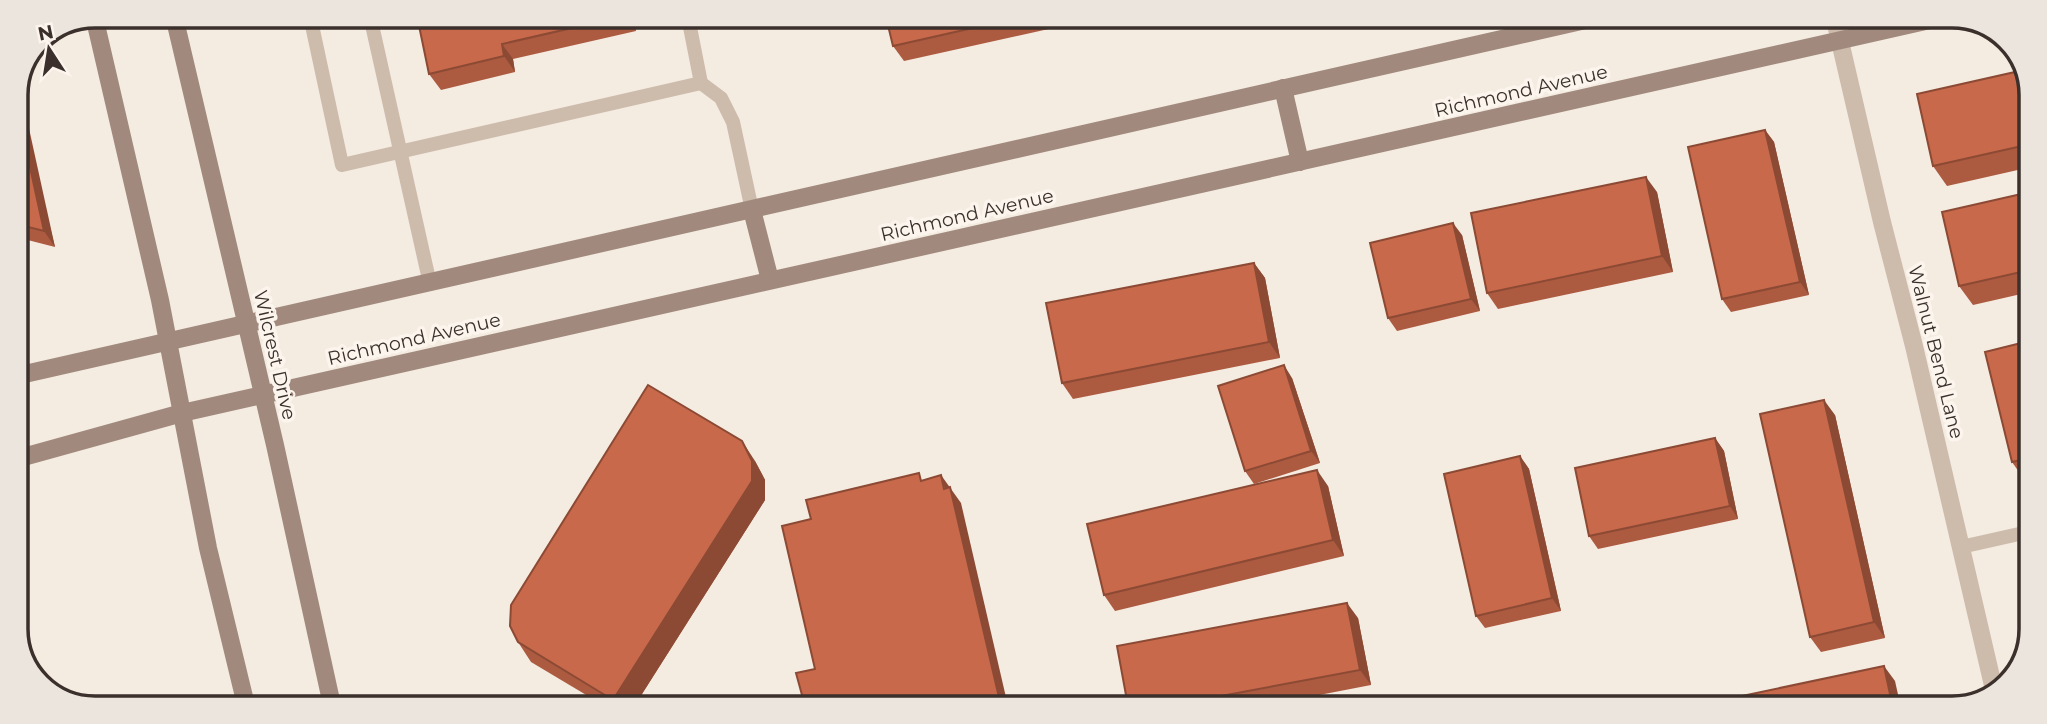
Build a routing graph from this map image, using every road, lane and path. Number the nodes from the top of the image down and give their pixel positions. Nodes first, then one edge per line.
1 (97, 28) edge
2 (177, 28) edge
3 (313, 28) edge
4 (373, 28) edge
5 (690, 28) edge
6 (1550, 28) edge
7 (1837, 28) edge
8 (1894, 28) edge
9 (1840, 40) junction
10 (701, 83) junction
11 (1283, 88) junction
12 (400, 152) junction
13 (1300, 162) junction
14 (752, 210) junction
15 (770, 280) junction
16 (430, 284) junction
17 (246, 325) junction
18 (169, 343) junction
19 (28, 373) edge
20 (263, 395) junction
21 (182, 413) junction
22 (28, 456) edge
23 (2019, 534) edge
24 (1961, 547) junction
25 (1992, 682) edge
26 (244, 696) edge
27 (330, 696) edge

1 - 18 main road
2 - 17 main road, Wilcrest Drive
3 - 12 lane
4 - 12 lane
5 - 10 lane
6 - 11 main road
7 - 9 street, Walnut Bend Lane
8 - 9 main road, Richmond Avenue
9 - 13 main road, Richmond Avenue
9 - 24 street, Walnut Bend Lane
10 - 12 lane
10 - 14 lane
11 - 13 main road
11 - 14 main road
12 - 16 lane
13 - 15 main road, Richmond Avenue
14 - 15 main road
14 - 16 main road
15 - 20 main road, Richmond Avenue
16 - 17 main road
17 - 18 main road
17 - 20 main road, Wilcrest Drive
18 - 19 main road
18 - 21 main road
20 - 21 main road, Richmond Avenue
20 - 27 main road, Wilcrest Drive
21 - 22 main road, Richmond Avenue
21 - 26 main road
23 - 24 lane
24 - 25 street, Walnut Bend Lane

